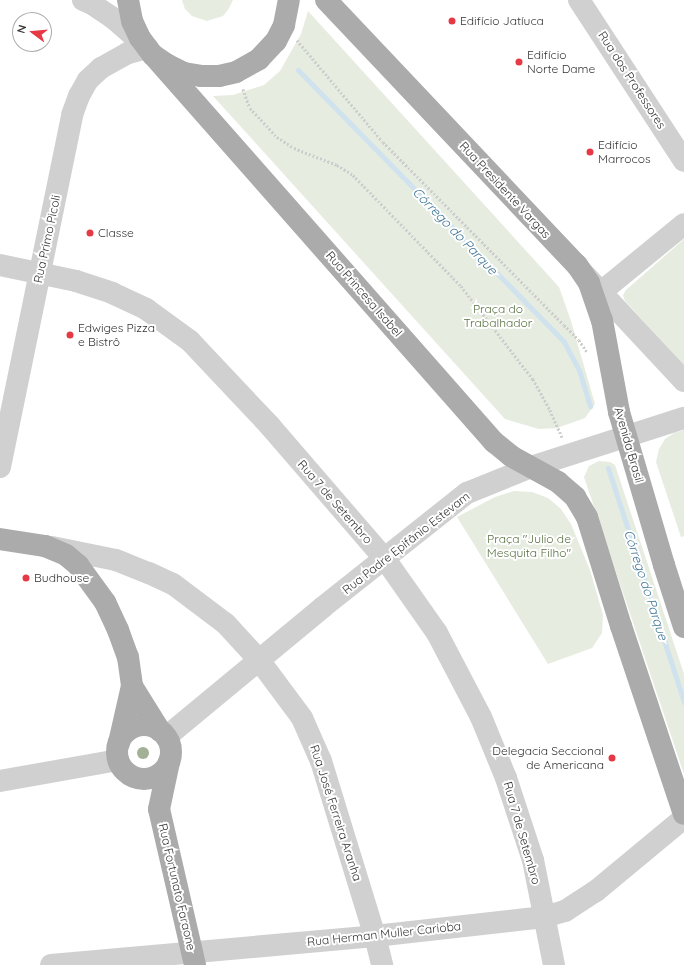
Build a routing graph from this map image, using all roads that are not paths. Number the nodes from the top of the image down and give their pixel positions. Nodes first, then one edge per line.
1 (83, 0) edge
2 (128, 0) edge
3 (289, 0) edge
4 (326, 0) edge
5 (579, 0) edge
6 (150, 51) junction
7 (684, 161) edge
8 (684, 224) edge
9 (0, 265) edge
10 (577, 265) junction
11 (40, 272) junction
12 (601, 292) junction
13 (684, 380) edge
14 (684, 418) edge
15 (626, 436) junction
16 (0, 467) edge
17 (530, 467) junction
18 (0, 539) edge
19 (45, 546) junction
20 (385, 559) junction
21 (684, 626) edge
22 (259, 660) junction
23 (132, 686) junction
24 (163, 734) junction
25 (120, 757) junction
26 (169, 762) junction
27 (0, 781) edge
28 (159, 809) junction
29 (684, 814) edge
30 (684, 818) edge
31 (544, 917) junction
32 (375, 936) junction
33 (193, 958) edge
34 (51, 965) edge
35 (382, 965) edge
36 (554, 965) edge

1 - 6 street
2 - 6 main road, Rua Princesa Isabel
3 - 6 main road
4 - 10 main road, Rua Presidente Vargas
5 - 7 street, Rua dos Professores
6 - 11 street, Rua Primo Picoli
6 - 17 main road, Rua Princesa Isabel
8 - 12 street
9 - 11 street, Rua 7 de Setembro
10 - 12 street, Rua Presidente Vargas
10 - 15 main road, Avenida Brasil
11 - 16 street, Rua Primo Picoli
11 - 20 street, Rua 7 de Setembro
12 - 13 street, Rua Presidente Vargas
14 - 15 street, Rua Padre Epifânio Estevam
15 - 17 street, Rua Padre Epifânio Estevam
15 - 21 main road, Avenida Brasil
17 - 20 street, Rua Padre Epifânio Estevam
17 - 29 main road, Rua Princesa Isabel
18 - 19 main road
19 - 22 street, Rua José Ferreira Aranha
19 - 23 main road
20 - 22 street, Rua Padre Epifânio Estevam
20 - 31 street, Rua 7 de Setembro
22 - 24 street, Rua Padre Epifânio Estevam
22 - 32 street, Rua José Ferreira Aranha
23 - 24 main road
23 - 25 main road
24 - 25 main road
24 - 26 main road
25 - 26 main road
25 - 27 street
25 - 28 main road
26 - 28 main road
28 - 33 main road, Rua Fortunato Faraone
30 - 31 street, Rua Herman Muller Carioba
31 - 32 street, Rua Herman Muller Carioba
31 - 36 street, Rua 7 de Setembro
32 - 33 street, Rua Herman Muller Carioba
32 - 35 street, Rua José Ferreira Aranha
33 - 34 street, Rua Herman Muller Carioba

